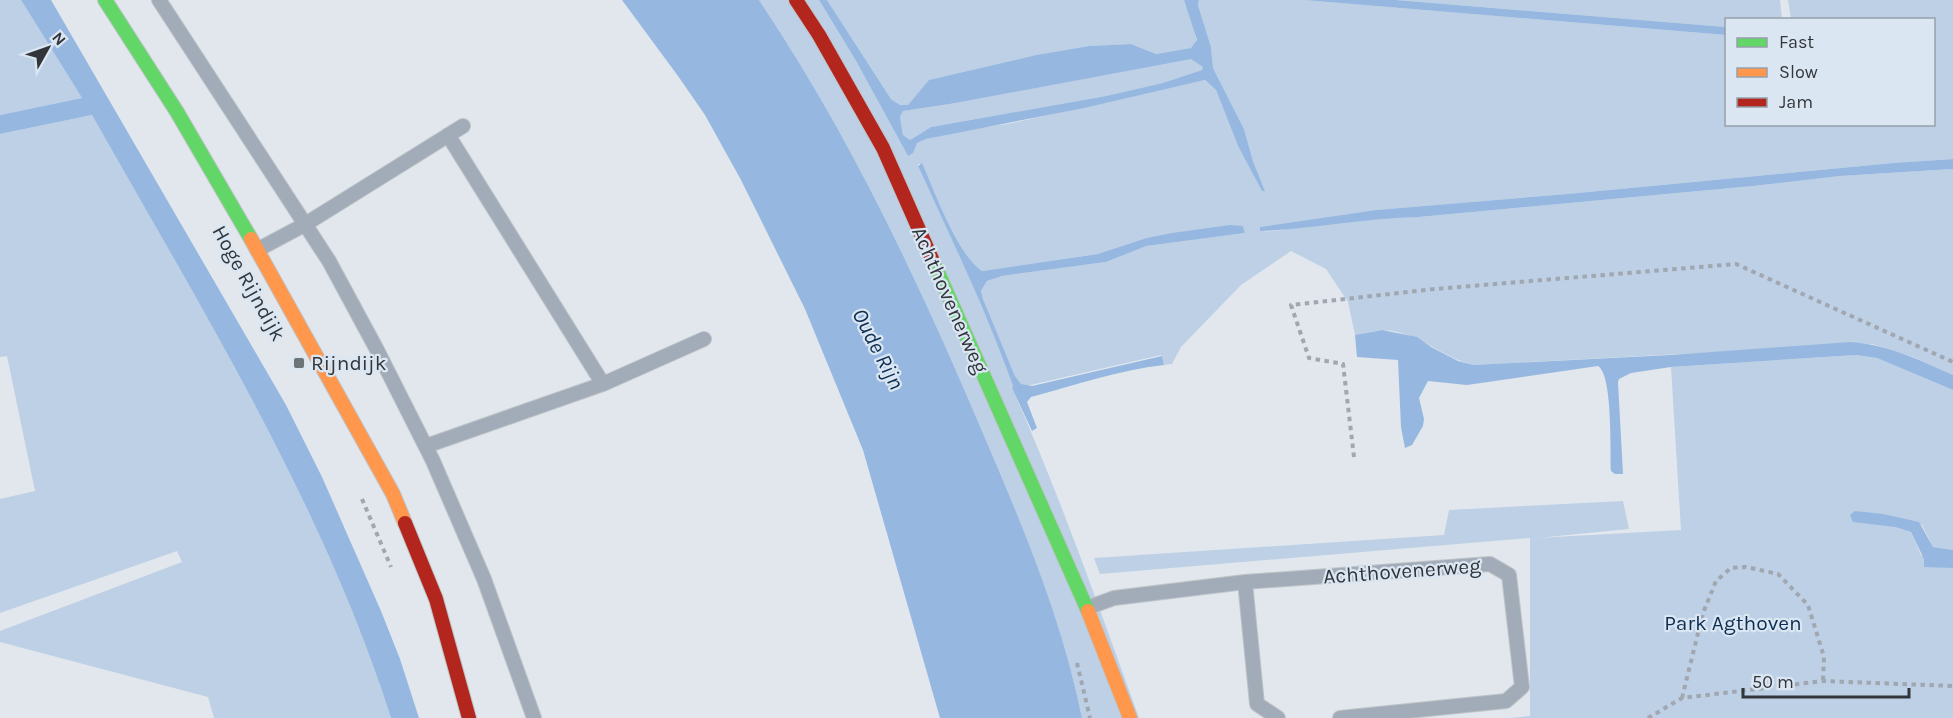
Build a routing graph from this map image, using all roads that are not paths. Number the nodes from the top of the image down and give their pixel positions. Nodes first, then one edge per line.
1 (105, 0) edge
2 (159, 0) edge
3 (796, 0) edge
4 (463, 126) dead end
5 (448, 135) junction
6 (304, 225) junction
7 (257, 250) junction
8 (704, 339) dead end
9 (603, 384) junction
10 (426, 446) junction
11 (1245, 582) junction
12 (1087, 608) junction
13 (469, 718) edge
14 (534, 718) edge
15 (1130, 718) edge
16 (1278, 718) edge
17 (1341, 718) edge

1 - 7 street, Hoge Rijndijk
2 - 6 lane
3 - 12 street, Achthovenerweg
4 - 5 lane, Hoge Rijndijk
5 - 6 lane, Hoge Rijndijk
5 - 9 lane
6 - 7 lane, Hoge Rijndijk
6 - 10 lane
7 - 13 street, Hoge Rijndijk
8 - 9 lane
9 - 10 lane
10 - 14 lane
11 - 12 lane, Achthovenerweg
11 - 16 lane
11 - 17 lane, Achthovenerweg
12 - 15 street, Achthovenerweg

